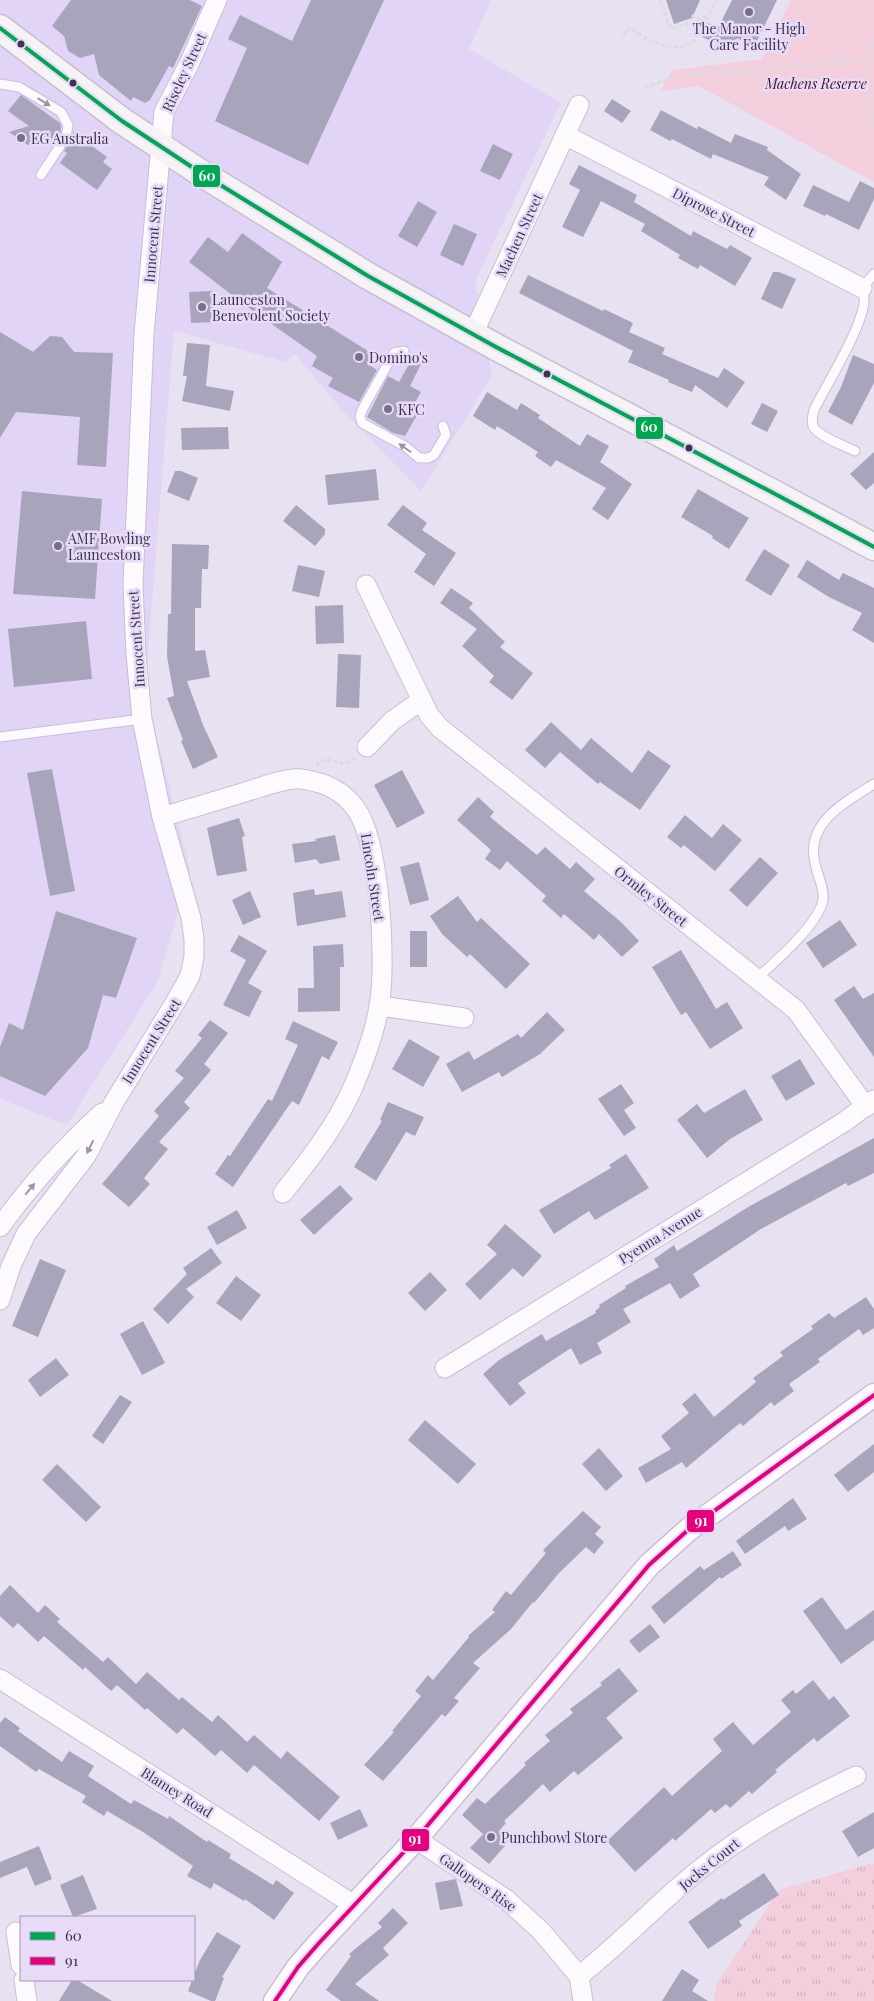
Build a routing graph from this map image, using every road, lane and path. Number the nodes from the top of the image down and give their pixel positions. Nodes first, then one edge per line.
1 (217, 0) edge
2 (660, 0) edge
3 (716, 0) edge
4 (692, 15) dead end
5 (708, 16) junction
6 (697, 20) junction
7 (0, 28) edge
8 (624, 35) dead end
9 (874, 36) edge
10 (871, 52) junction
11 (5, 58) dead end
12 (0, 65) edge
13 (0, 84) edge
14 (645, 88) dead end
15 (579, 105) dead end
16 (874, 130) edge
17 (565, 136) junction
18 (162, 146) junction
19 (41, 175) dead end
20 (868, 281) edge
21 (473, 334) junction
22 (404, 351) dead end
23 (443, 426) dead end
24 (855, 451) dead end
25 (52, 489) dead end
26 (52, 494) dead end
27 (874, 548) edge
28 (366, 585) dead end
29 (422, 700) junction
30 (142, 719) junction
31 (0, 737) edge
32 (367, 747) joint
33 (311, 781) junction
34 (874, 784) edge
35 (162, 817) junction
36 (756, 979) junction
37 (380, 1006) junction
38 (464, 1018) dead end
39 (870, 1103) edge
40 (112, 1104) junction
41 (283, 1193) dead end
42 (0, 1227) edge
43 (0, 1300) edge
44 (444, 1368) dead end
45 (874, 1395) edge
46 (0, 1679) edge
47 (856, 1776) dead end
48 (416, 1838) junction
49 (354, 1905) junction
50 (16, 1932) dead end
51 (20, 1958) edge
52 (579, 1976) junction
53 (24, 1981) edge
54 (27, 2001) edge
55 (276, 2001) edge
56 (583, 2001) edge

1 - 18 street, Riseley Street
2 - 6 path
3 - 5 path
4 - 6 path
5 - 6 path
5 - 8 path
7 - 18 main road
9 - 10 path
10 - 14 path
10 - 16 path
11 - 12 path
13 -> 19 lane
15 - 17 street, Machen Street
17 - 20 street, Diprose Street
17 - 21 street, Machen Street
18 - 21 main road
18 - 30 street, Innocent Street
20 - 24 lane
21 - 27 main road
23 -> 22 lane
25 - 26 path
28 - 29 street, Ormley Street
29 - 32 street
29 - 36 street, Ormley Street
30 - 31 lane
30 - 35 street, Innocent Street
32 - 33 path
33 - 35 street, Lincoln Street
33 - 37 street, Lincoln Street
34 - 36 lane
35 - 40 street, Innocent Street
36 - 39 street, Ormley Street
37 - 38 street
37 - 41 street, Lincoln Street
39 - 44 street, Pyenna Avenue
42 -> 40 street, Innocent Street
40 -> 43 street, Innocent Street
45 - 48 street
46 - 49 street, Blamey Road
47 - 52 street, Jocks Court
48 - 49 street
48 - 52 street, Gallopers Rise
49 - 55 street
50 - 51 street
52 - 56 street
53 - 54 street

